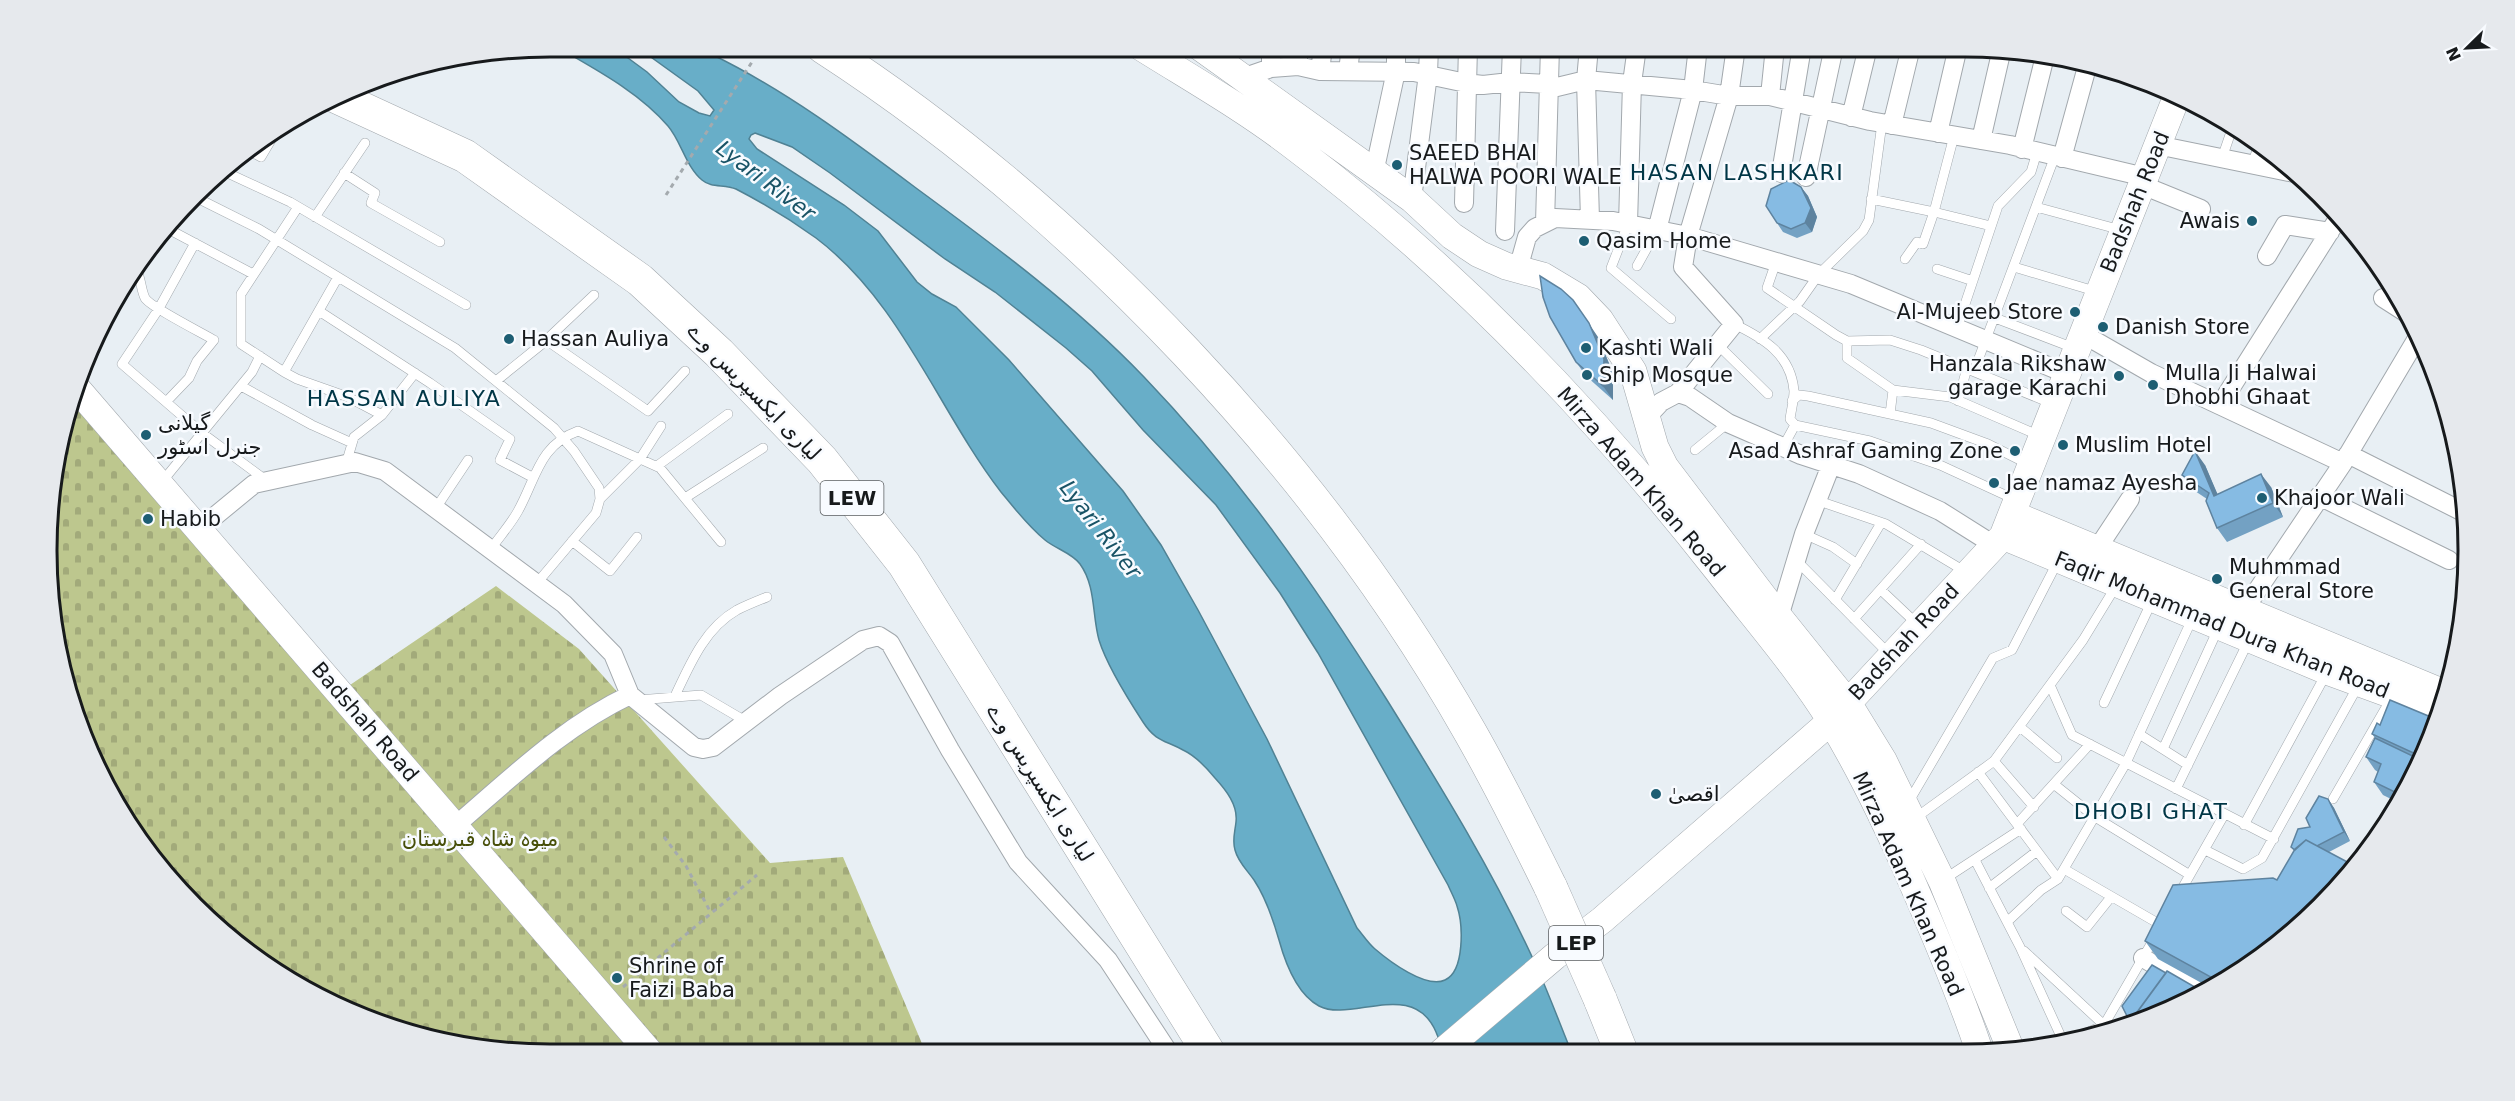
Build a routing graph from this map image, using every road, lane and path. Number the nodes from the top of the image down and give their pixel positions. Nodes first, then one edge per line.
1 (838, 57) edge
2 (1158, 57) edge
3 (1216, 57) edge
4 (1271, 57) edge
5 (1298, 57) edge
6 (1322, 57) edge
7 (1350, 57) edge
8 (1396, 57) edge
9 (1429, 57) edge
10 (1467, 57) edge
11 (1511, 57) edge
12 (1549, 57) edge
13 (1588, 57) edge
14 (1636, 57) edge
15 (1697, 57) edge
16 (1734, 57) edge
17 (1774, 57) edge
18 (1800, 57) edge
19 (1832, 57) edge
20 (1865, 57) edge
21 (1908, 57) edge
22 (1957, 57) edge
23 (2000, 58) edge
24 (752, 62) dead end
25 (2044, 63) edge
26 (1298, 66) junction
27 (1271, 68) junction
28 (1320, 71) junction
29 (1348, 71) junction
30 (1396, 71) junction
31 (2084, 72) edge
32 (1428, 74) junction
33 (1245, 77) junction
34 (1586, 80) junction
35 (1510, 82) junction
36 (1466, 83) junction
37 (1632, 83) junction
38 (1548, 84) junction
39 (1693, 90) junction
40 (1729, 96) junction
41 (1770, 96) junction
42 (347, 102) edge
43 (1794, 102) junction
44 (2174, 104) edge
45 (1821, 109) junction
46 (1851, 117) junction
47 (1887, 124) junction
48 (1946, 135) junction
49 (2230, 135) edge
50 (1981, 140) junction
51 (365, 143) dead end
52 (2157, 145) junction
53 (267, 146) edge
54 (2256, 153) edge
55 (256, 154) edge
56 (2044, 154) junction
57 (2222, 158) junction
58 (2252, 164) junction
59 (2276, 168) edge
60 (1781, 172) dead end
61 (344, 173) junction
62 (1374, 173) junction
63 (231, 175) edge
64 (1806, 177) dead end
65 (2143, 181) junction
66 (666, 195) dead end
67 (1412, 199) junction
68 (1871, 199) junction
69 (203, 201) edge
70 (1464, 203) dead end
71 (298, 207) junction
72 (2036, 207) junction
73 (2200, 209) dead end
74 (1934, 212) junction
75 (315, 217) junction
76 (1590, 220) junction
77 (1545, 223) junction
78 (1628, 224) junction
79 (2335, 224) edge
80 (1991, 226) junction
81 (1657, 230) junction
82 (1505, 231) dead end
83 (2124, 231) junction
84 (174, 232) edge
85 (1688, 236) junction
86 (276, 239) junction
87 (440, 242) dead end
88 (195, 243) junction
89 (2267, 256) dead end
90 (1905, 259) dead end
91 (1776, 262) junction
92 (1637, 266) dead end
93 (2014, 267) junction
94 (1518, 269) junction
95 (1937, 269) dead end
96 (253, 274) junction
97 (1819, 274) junction
98 (338, 277) junction
99 (139, 278) edge
100 (1973, 281) junction
101 (2099, 293) junction
102 (594, 295) dead end
103 (2383, 298) dead end
104 (2392, 304) edge
105 (466, 305) dead end
106 (1793, 306) junction
107 (158, 310) junction
108 (319, 311) junction
109 (1995, 318) junction
110 (1671, 319) dead end
111 (1734, 324) junction
112 (1957, 328) junction
113 (1760, 339) junction
114 (546, 340) junction
115 (1847, 340) junction
116 (1987, 340) junction
117 (2080, 341) junction
118 (1718, 345) junction
119 (2413, 345) edge
120 (260, 356) junction
121 (1970, 370) junction
122 (685, 371) dead end
123 (284, 372) junction
124 (415, 373) junction
125 (2067, 374) junction
126 (496, 381) junction
127 (241, 386) junction
128 (1893, 390) junction
129 (1678, 393) junction
130 (1768, 394) dead end
131 (82, 395) edge
132 (1792, 401) junction
133 (1959, 401) junction
134 (166, 402) junction
135 (2055, 405) junction
136 (2220, 405) junction
137 (728, 414) dead end
138 (1890, 414) junction
139 (382, 415) junction
140 (1647, 417) junction
141 (1728, 423) junction
142 (1795, 425) junction
143 (661, 426) dead end
144 (202, 433) junction
145 (562, 437) junction
146 (2042, 437) junction
147 (352, 442) junction
148 (1783, 447) junction
149 (763, 448) dead end
150 (1695, 450) dead end
151 (2345, 458) junction
152 (640, 459) junction
153 (468, 460) dead end
154 (346, 464) junction
155 (1831, 465) junction
156 (657, 466) junction
157 (2031, 466) junction
158 (532, 477) junction
159 (267, 481) junction
160 (160, 485) junction
161 (2319, 496) junction
162 (685, 498) junction
163 (600, 499) junction
164 (2130, 499) dead end
165 (1816, 500) junction
166 (436, 508) junction
167 (2456, 509) edge
168 (1881, 523) junction
169 (2006, 524) junction
170 (198, 530) junction
171 (1804, 534) junction
172 (637, 537) dead end
173 (572, 541) junction
174 (721, 542) dead end
175 (1921, 544) junction
176 (491, 549) junction
177 (2097, 549) junction
178 (2059, 558) junction
179 (2449, 560) dead end
180 (1797, 561) junction
181 (1857, 564) junction
182 (1968, 573) junction
183 (537, 582) junction
184 (2118, 583) junction
185 (1881, 590) junction
186 (767, 597) dead end
187 (2153, 599) junction
188 (1835, 600) junction
189 (2244, 610) junction
190 (2194, 615) junction
191 (1779, 617) junction
192 (1854, 620) junction
193 (2220, 625) junction
194 (1919, 627) junction
195 (2250, 638) junction
196 (1891, 657) junction
197 (2327, 671) junction
198 (2361, 682) junction
199 (2050, 685) junction
200 (2437, 690) edge
201 (2393, 695) junction
202 (675, 696) junction
203 (633, 698) junction
204 (2104, 703) dead end
205 (2432, 709) edge
206 (1839, 712) junction
207 (747, 722) junction
208 (2020, 727) junction
209 (2139, 734) junction
210 (2090, 744) junction
211 (2163, 749) junction
212 (2057, 758) dead end
213 (1994, 761) junction
214 (2126, 763) junction
215 (2188, 765) junction
216 (1978, 772) junction
217 (2055, 785) junction
218 (2176, 789) junction
219 (2333, 799) dead end
220 (2034, 807) junction
221 (1910, 812) junction
222 (2224, 815) junction
223 (2095, 817) junction
224 (2244, 825) junction
225 (455, 826) junction
226 (2019, 827) junction
227 (664, 837) dead end
228 (2274, 839) junction
229 (2205, 849) junction
230 (2037, 851) junction
231 (1975, 860) junction
232 (2064, 870) junction
233 (757, 875) dead end
234 (2190, 875) junction
235 (2058, 879) junction
236 (1942, 881) junction
237 (1989, 888) junction
238 (2111, 897) junction
239 (2066, 911) dead end
240 (711, 913) junction
241 (2166, 916) junction
242 (2007, 922) junction
243 (2020, 947) junction
244 (2143, 958) junction
245 (2193, 988) edge
246 (606, 1002) junction
247 (2108, 1023) edge
248 (2060, 1035) edge
249 (2008, 1042) edge
250 (642, 1044) edge
251 (1163, 1044) edge
252 (1203, 1044) edge
253 (1451, 1044) edge
254 (1618, 1044) edge
255 (1977, 1044) edge

1 - 254 highway, LEP, bridge
2 - 206 main road, Mirza Adam Khan Road
3 - 33 main road, Mirza Adam Khan Road
4 - 27 street
5 - 26 street
6 - 28 street
7 - 29 street
8 - 30 street
9 - 32 street
10 - 36 street
11 - 35 street
12 - 38 street
13 - 34 street
14 - 37 street
15 - 39 street
16 - 40 street
17 - 41 street
18 - 43 street
19 - 45 street
20 - 46 street
21 - 47 street
22 - 48 street
23 - 50 street
24 - 66 path
25 - 56 street
26 - 27 street
26 - 28 street
27 - 33 street
28 - 29 street
29 - 30 street
30 - 32 street
30 - 62 street
31 - 56 street
32 - 36 street
32 - 67 street
33 - 62 main road, Mirza Adam Khan Road
34 - 37 street
34 - 38 street
34 - 76 street
35 - 36 street
35 - 38 street
35 - 82 street
36 - 70 street
37 - 39 street
37 - 78 street
38 - 77 street
39 - 40 street
39 - 81 street
40 - 41 street
40 - 85 street
41 - 43 street
42 - 252 highway, لیاری ایکسپریس وے / LEW
43 - 45 street
43 - 60 street
44 - 52 main road, Badshah Road
45 - 46 street
45 - 64 street
46 - 47 street
47 - 48 street
47 - 68 lane
48 - 50 street
48 - 74 lane
49 - 57 lane
50 - 56 street
51 - 61 lane
52 - 57 street
52 - 65 main road, Badshah Road
53 - 55 lane
54 - 58 lane
56 - 65 street
56 - 72 lane
56 - 80 lane
57 - 58 street
58 - 59 street
61 - 75 lane
61 - 87 lane
62 - 67 main road, Mirza Adam Khan Road
63 - 71 lane
65 - 73 street
65 - 83 main road, Badshah Road
67 - 94 main road, Mirza Adam Khan Road
68 - 74 lane
68 - 97 lane
69 - 86 lane
71 - 75 lane
71 - 86 lane
72 - 83 lane
72 - 93 lane
74 - 80 lane
74 - 90 lane
75 - 105 lane
76 - 77 street
76 - 78 street
77 - 94 street
78 - 81 street
78 - 110 lane
79 - 89 street
79 - 136 street
80 - 100 lane
81 - 85 street
81 - 92 lane
83 - 101 main road, Badshah Road
84 - 88 lane
85 - 91 street
85 - 111 street
86 - 96 lane
86 - 98 lane
88 - 96 lane
88 - 107 lane
91 - 97 street
91 - 106 lane
93 - 101 lane
93 - 109 lane
94 - 140 main road, Mirza Adam Khan Road
95 - 100 lane
96 - 120 lane
97 - 106 lane
97 - 112 street
98 - 108 lane
98 - 126 lane
99 - 107 lane
100 - 112 lane
101 - 117 main road, Badshah Road
102 - 114 lane
103 - 104 street
106 - 113 lane
106 - 115 lane
107 - 134 lane
107 - 134 lane
108 - 123 lane
108 - 124 lane
109 - 116 lane
109 - 117 lane
111 - 113 lane
111 - 118 street
112 - 116 street
113 - 132 lane
114 - 122 lane
114 - 126 lane
115 - 121 lane
115 - 128 lane
116 - 121 lane
116 - 125 street
117 - 125 main road, Badshah Road
117 - 136 street
118 - 129 street
118 - 130 lane
119 - 151 street
120 - 123 lane
120 - 127 lane
121 - 133 lane
121 - 135 lane
123 - 139 lane
124 - 139 lane
124 - 158 lane
125 - 135 main road, Badshah Road
126 - 145 lane
127 - 144 lane
127 - 147 lane
128 - 133 lane
128 - 138 lane
129 - 140 street
129 - 141 street
131 - 160 main road, Badshah Road
132 - 138 lane
132 - 142 lane
133 - 146 lane
134 - 144 lane
135 - 146 main road, Badshah Road
136 - 151 street
137 - 156 lane
138 - 157 lane
139 - 147 lane
140 - 191 main road, Mirza Adam Khan Road
141 - 148 street
141 - 150 lane
142 - 148 lane
142 - 169 lane
143 - 152 lane
144 - 159 lane
144 - 160 lane
145 - 152 lane
145 - 158 lane
145 - 163 lane
146 - 157 main road, Badshah Road
147 - 154 lane
148 - 155 street
149 - 162 lane
151 - 161 street
151 - 167 street
152 - 156 lane
152 - 163 lane
153 - 166 lane
154 - 159 street
154 - 166 street
155 - 165 street
155 - 169 street
156 - 162 lane
157 - 169 main road, Badshah Road
158 - 176 lane
159 - 170 street
160 - 170 main road, Badshah Road
161 - 179 street
161 - 189 street
162 - 174 lane
163 - 173 lane
164 - 177 street
165 - 168 lane
165 - 171 street
166 - 176 street
168 - 175 lane
168 - 181 lane
169 - 177 main road, Faqir Mohammad Dura Khan Road
169 - 178 main road, Faqir Mohammad Dura Khan Road
169 - 182 main road, Badshah Road
170 - 225 main road, Badshah Road
171 - 180 street
171 - 181 lane
172 - 173 lane
173 - 183 lane
175 - 182 lane
175 - 185 lane
176 - 183 street
177 - 189 main road, Faqir Mohammad Dura Khan Road
178 - 184 main road, Faqir Mohammad Dura Khan Road
178 - 221 lane
180 - 188 lane
180 - 191 street
181 - 188 lane
182 - 194 main road, Badshah Road
183 - 203 street
184 - 187 main road, Faqir Mohammad Dura Khan Road
184 - 199 lane
185 - 192 lane
185 - 194 lane
186 - 202 lane
187 - 190 main road, Faqir Mohammad Dura Khan Road
187 - 204 lane
188 - 192 lane
189 - 200 main road, Faqir Mohammad Dura Khan Road
190 - 193 main road, Faqir Mohammad Dura Khan Road
190 - 209 lane
191 - 206 main road, Mirza Adam Khan Road
192 - 196 lane
193 - 195 main road, Faqir Mohammad Dura Khan Road
193 - 211 lane
194 - 196 main road, Badshah Road
195 - 197 main road, Faqir Mohammad Dura Khan Road
195 - 215 lane
196 - 206 main road, Badshah Road
197 - 198 main road, Faqir Mohammad Dura Khan Road
197 - 224 lane
198 - 201 main road, Faqir Mohammad Dura Khan Road
198 - 228 lane
199 - 208 lane
199 - 210 lane
201 - 205 main road, Faqir Mohammad Dura Khan Road
201 - 219 lane
202 - 203 lane
202 - 207 lane
203 - 207 street
203 - 225 street
206 - 221 main road, Mirza Adam Khan Road
206 - 253 main road, Badshah Road
206 - 255 main road, Mirza Adam Khan Road
207 - 251 street
208 - 212 lane
208 - 213 lane
209 - 211 lane
209 - 214 lane
210 - 214 lane
210 - 217 lane
211 - 215 lane
213 - 216 lane
213 - 220 lane
214 - 218 lane
214 - 223 lane
215 - 218 lane
216 - 221 lane
216 - 226 lane
217 - 220 lane
217 - 223 lane
218 - 222 lane
220 - 226 lane
221 - 236 main road, Mirza Adam Khan Road
222 - 224 lane
222 - 229 lane
223 - 232 lane
223 - 234 lane
224 - 228 lane
225 - 246 main road, Badshah Road
226 - 230 lane
226 - 231 lane
227 - 240 path
228 - 229 lane
229 - 234 lane
230 - 235 lane
230 - 237 lane
231 - 236 lane
231 - 237 lane
232 - 235 lane
232 - 238 lane
233 - 240 path
234 - 241 lane
235 - 242 lane
236 - 249 main road, Mirza Adam Khan Road
237 - 242 lane
238 - 239 lane
238 - 241 lane
240 - 246 path
241 - 244 lane
242 - 243 lane
243 - 247 lane
243 - 248 lane
244 - 245 street
244 - 247 lane
246 - 250 main road, Badshah Road

